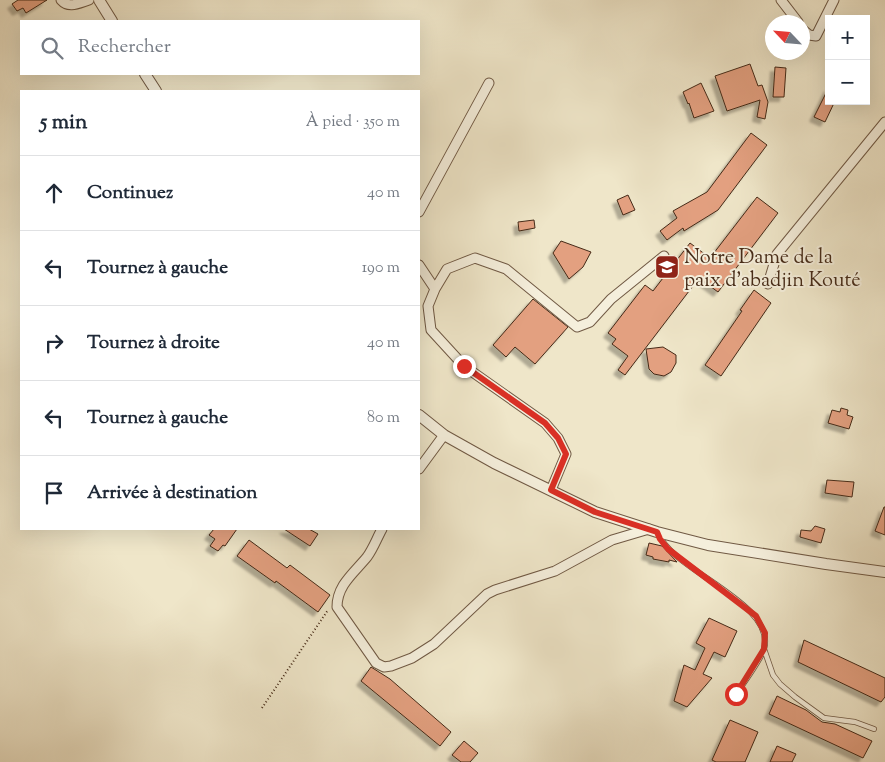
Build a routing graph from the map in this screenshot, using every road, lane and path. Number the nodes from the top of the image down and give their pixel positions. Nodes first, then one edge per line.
1 (61, 0) edge
2 (89, 0) edge
3 (99, 0) edge
4 (781, 0) edge
5 (834, 0) edge
6 (793, 15) edge
7 (111, 20) edge
8 (810, 35) edge
9 (146, 75) edge
10 (489, 83) dead end
11 (155, 90) edge
12 (885, 122) edge
13 (420, 210) edge
14 (664, 256) dead end
15 (420, 267) edge
16 (768, 284) dead end
17 (434, 289) junction
18 (420, 416) edge
19 (444, 435) junction
20 (420, 468) edge
21 (551, 490) junction
22 (381, 530) edge
23 (653, 530) junction
24 (885, 572) edge
25 (337, 596) junction
26 (764, 649) junction
27 (736, 694) dead end
28 (262, 708) dead end
29 (874, 729) dead end

1 - 2 street
3 - 7 street
4 - 6 street
5 - 8 street
9 - 11 street
10 - 13 street
12 - 16 street
14 - 17 street
15 - 17 street
17 - 21 street
18 - 19 street
19 - 20 street
19 - 21 street
21 - 23 street
22 - 25 street
23 - 24 street
23 - 25 street
23 - 26 lane
25 - 28 path
26 - 27 lane
26 - 29 lane

